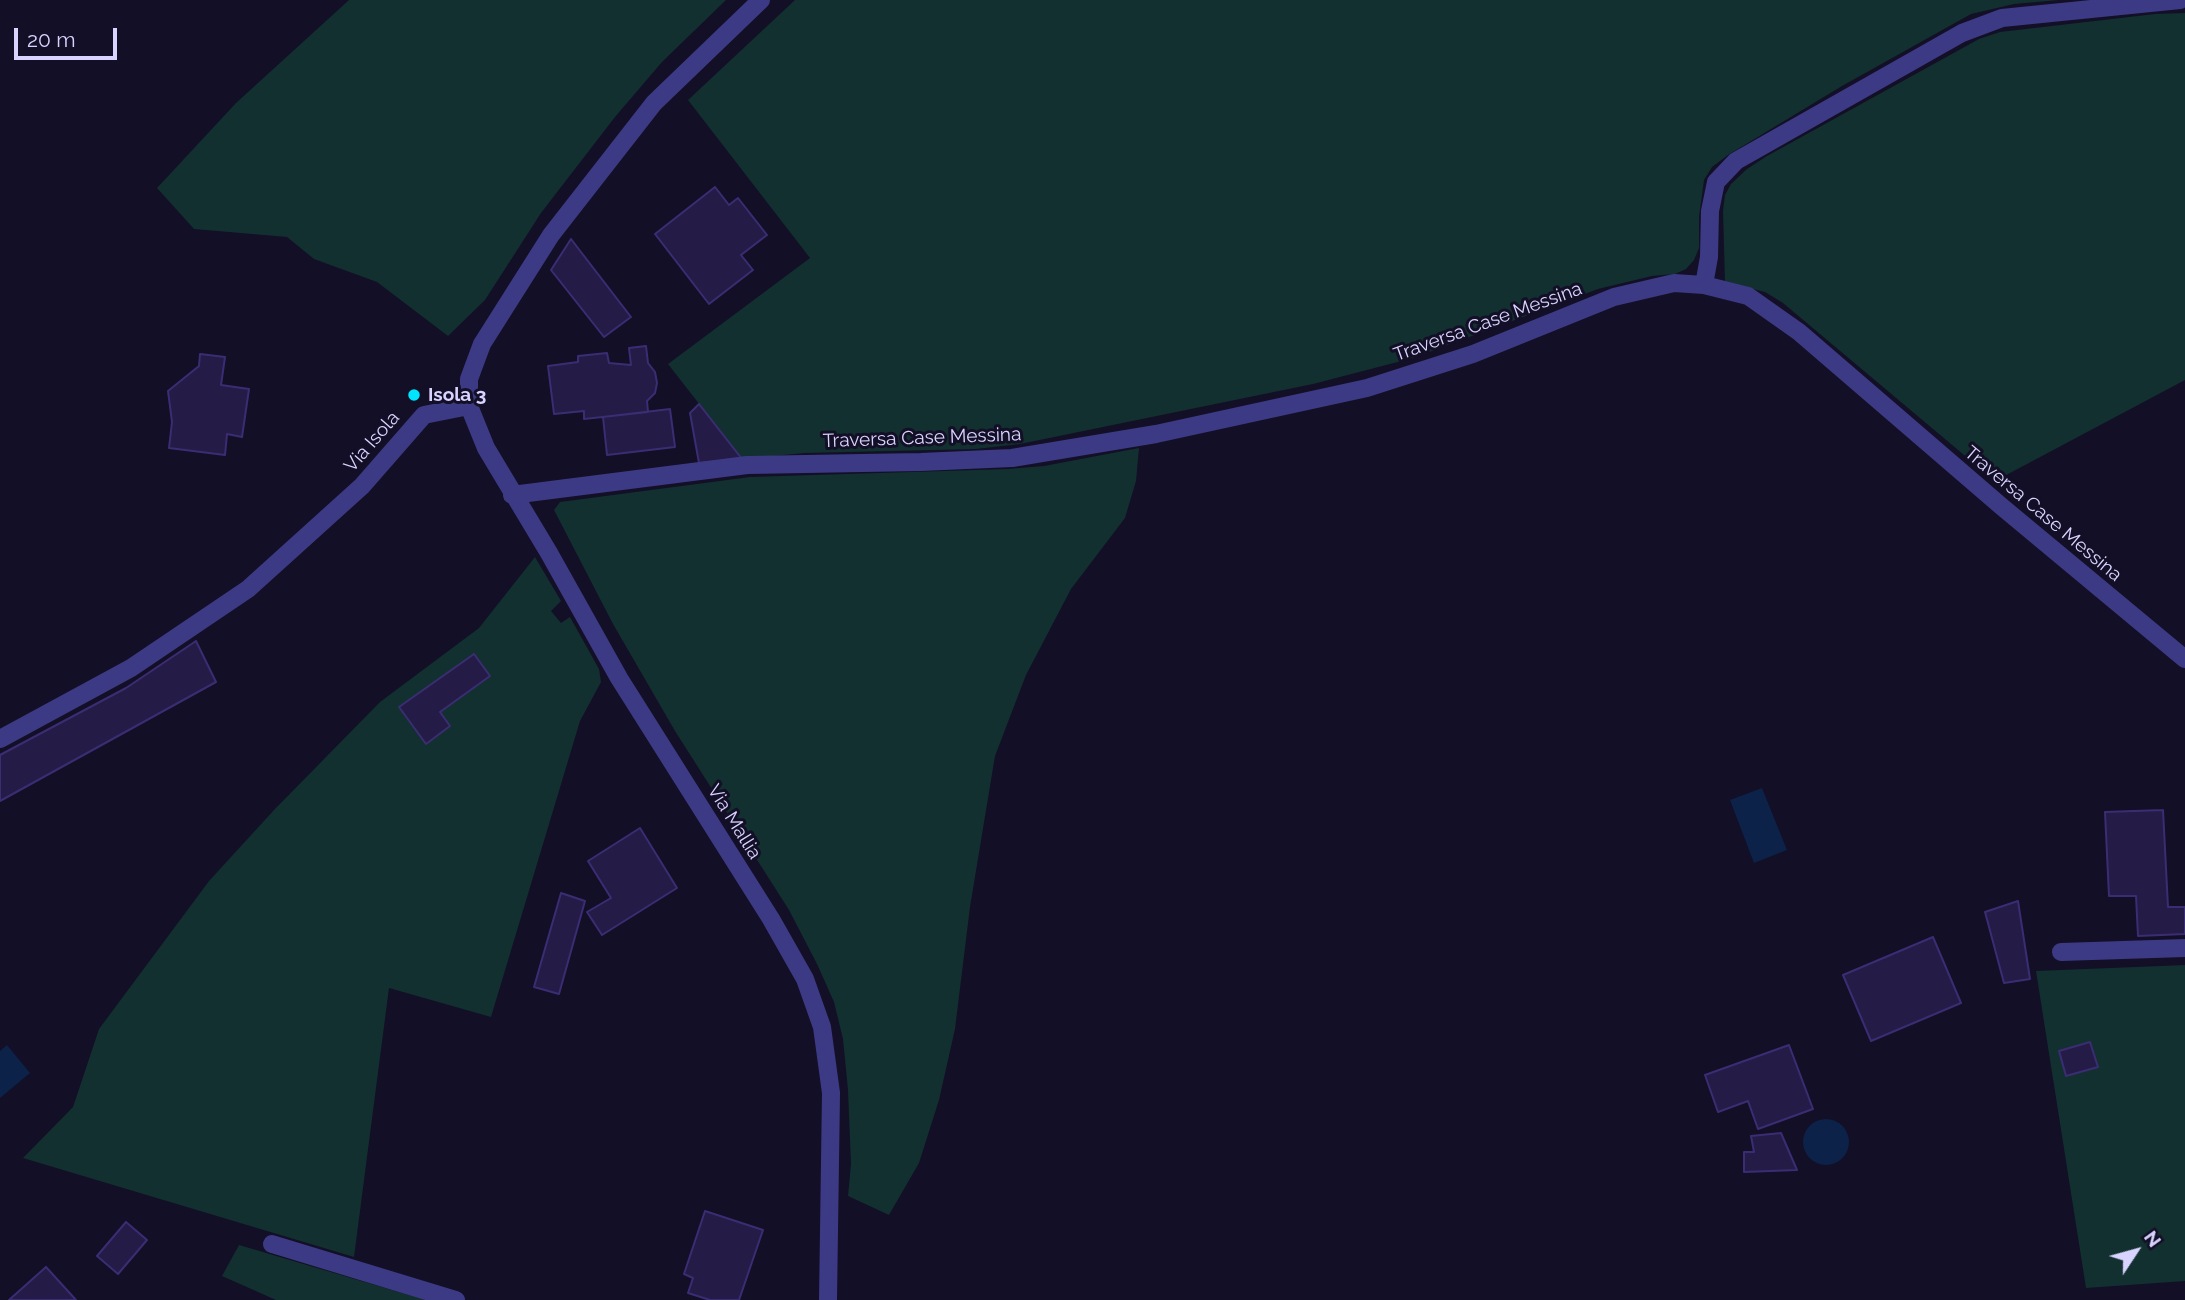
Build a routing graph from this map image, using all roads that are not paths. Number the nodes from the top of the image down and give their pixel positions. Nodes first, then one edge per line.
1 (761, 0) edge
2 (2180, 0) edge
3 (1704, 285) junction
4 (469, 405) junction
5 (512, 495) junction
6 (2185, 659) edge
7 (0, 739) edge
8 (2185, 948) edge
9 (2061, 952) dead end
10 (272, 1244) dead end
11 (456, 1300) edge
12 (828, 1300) edge

1 - 4 street
2 - 3 street
3 - 5 street, Traversa Case Messina
3 - 6 street, Traversa Case Messina
4 - 5 street, Via Mallia
4 - 7 street, Via Isola
5 - 12 street, Via Mallia
8 - 9 street
10 - 11 street

